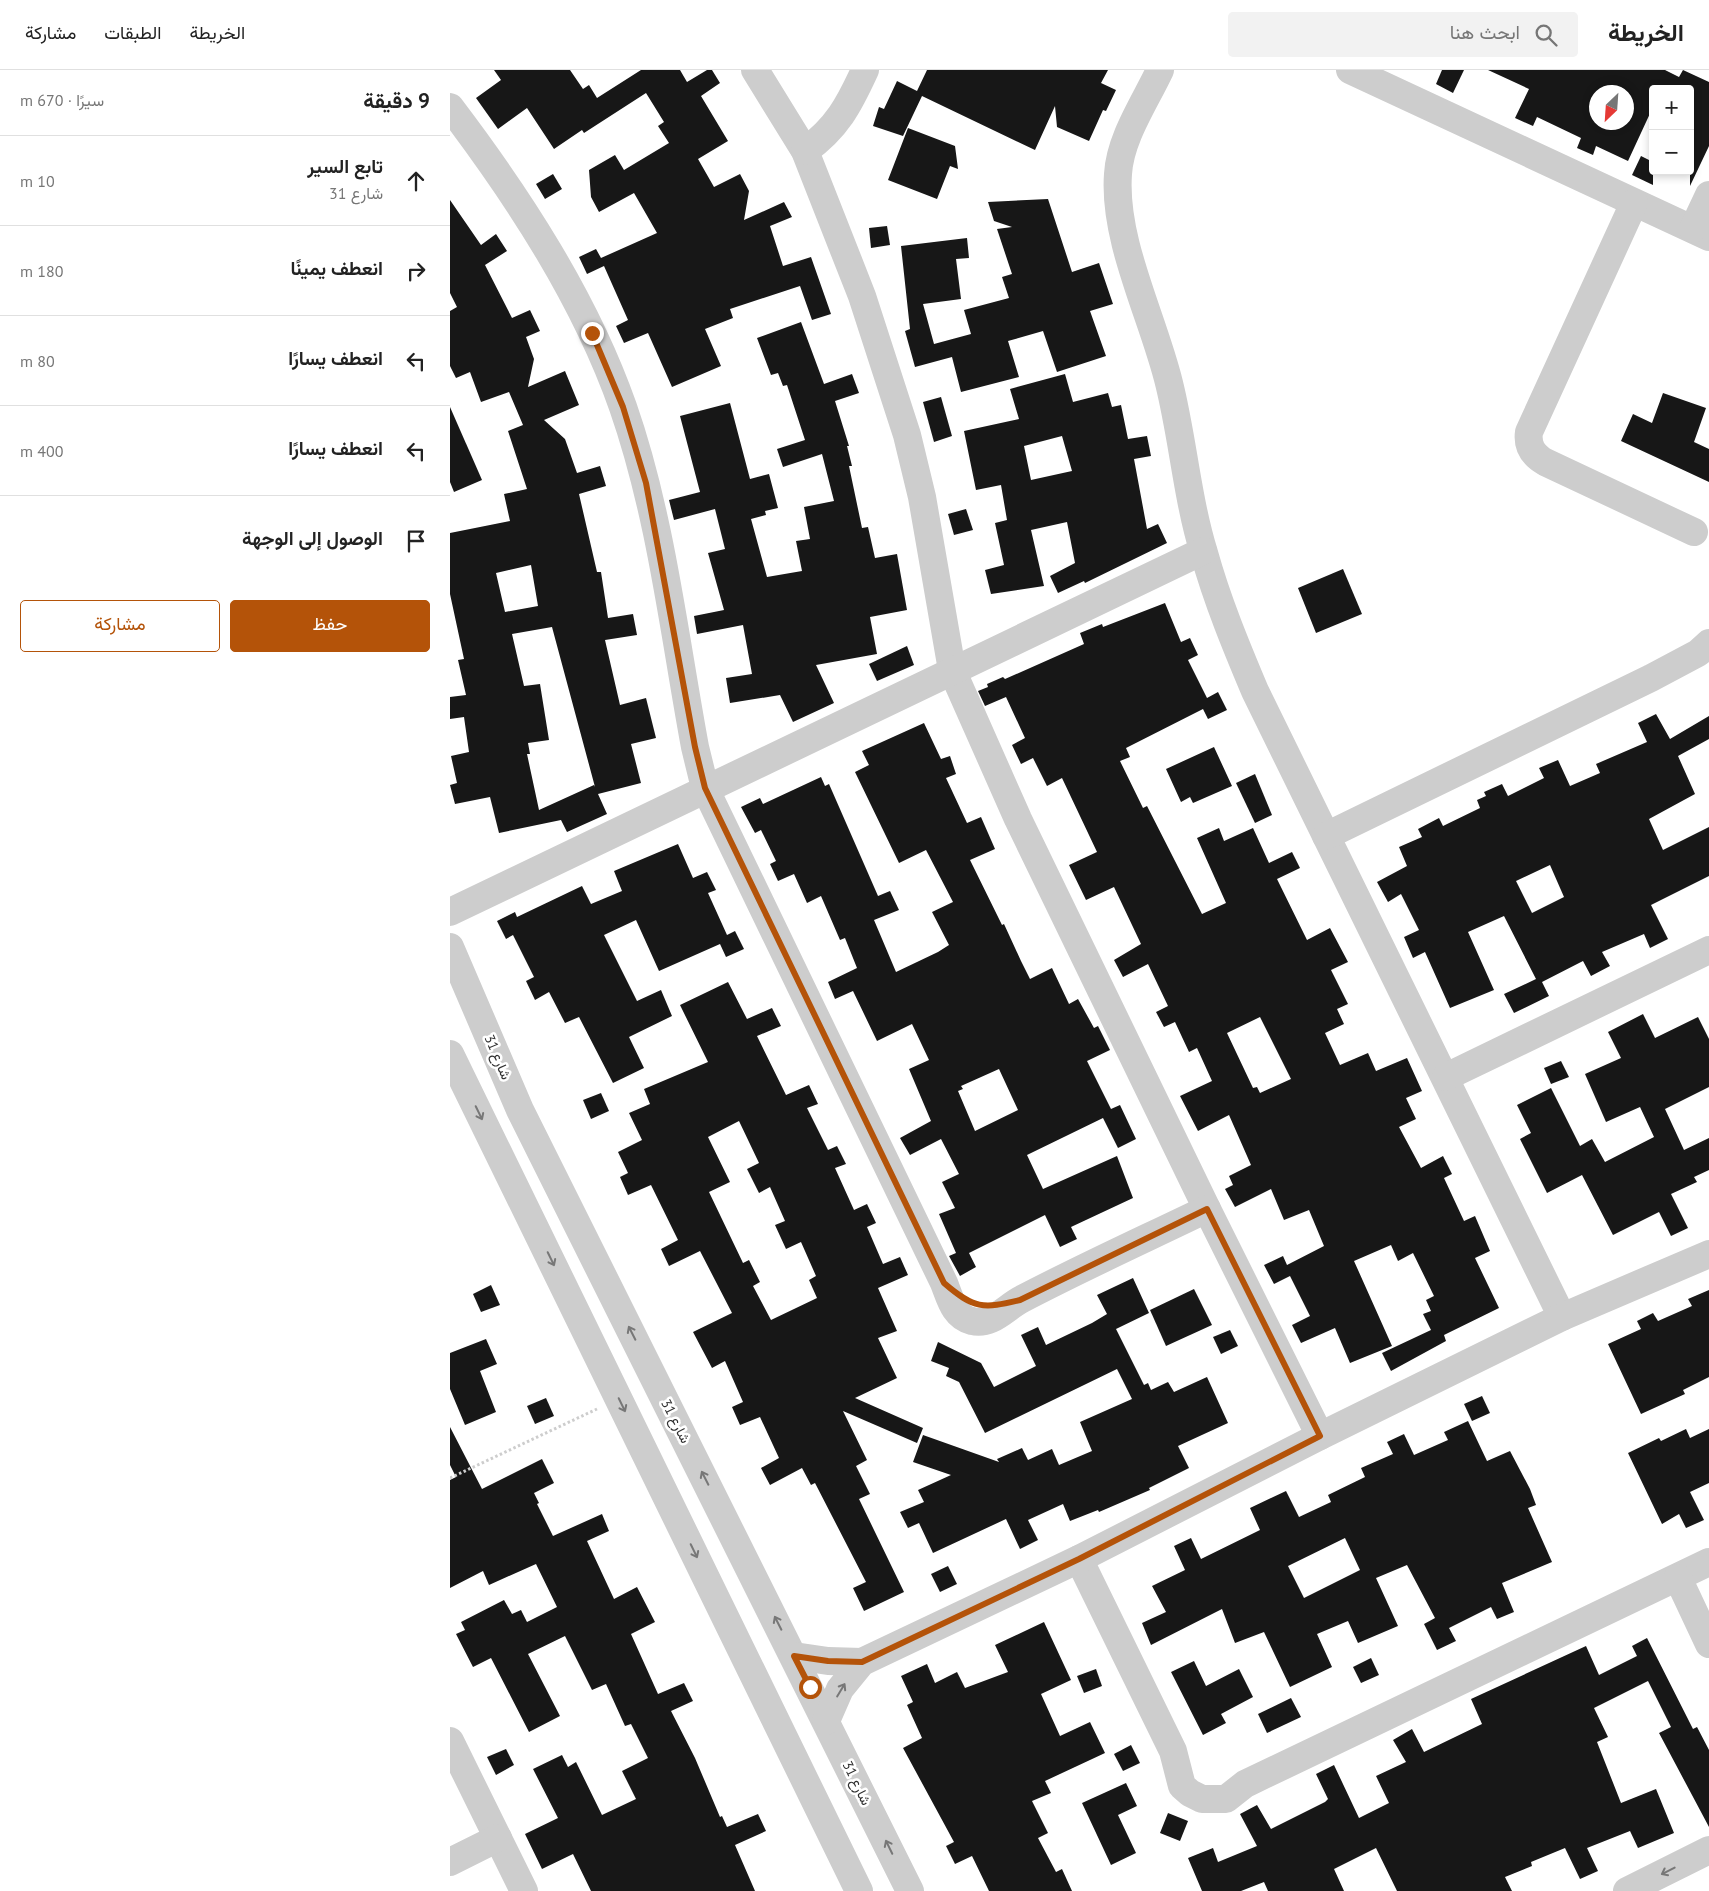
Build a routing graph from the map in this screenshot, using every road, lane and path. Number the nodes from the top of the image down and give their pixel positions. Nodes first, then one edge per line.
1 (754, 70) edge
2 (865, 70) edge
3 (1160, 70) edge
4 (1350, 70) edge
5 (450, 107) edge
6 (805, 152) junction
7 (1709, 195) edge
8 (1634, 202) junction
9 (1701, 233) edge
10 (1694, 532) dead end
11 (1203, 551) junction
12 (1709, 643) edge
13 (952, 670) junction
14 (705, 788) junction
15 (1326, 836) junction
16 (450, 912) edge
17 (450, 947) edge
18 (1709, 950) edge
19 (450, 994) edge
20 (454, 1065) edge
21 (1446, 1077) junction
22 (520, 1110) junction
23 (1207, 1209) junction
24 (1709, 1254) edge
25 (1562, 1317) junction
26 (619, 1399) junction
27 (1320, 1436) junction
28 (450, 1478) edge
29 (1079, 1559) junction
30 (1709, 1562) edge
31 (1678, 1578) junction
32 (1709, 1644) edge
33 (794, 1656) junction
34 (862, 1662) junction
35 (826, 1721) junction
36 (450, 1741) edge
37 (498, 1838) junction
38 (1709, 1850) edge
39 (450, 1862) edge
40 (524, 1891) edge
41 (859, 1891) edge
42 (910, 1891) edge
43 (1628, 1891) edge

1 - 6 street
2 - 6 street
3 - 11 street
4 - 8 street
5 - 14 street
6 - 13 street
7 - 9 street
8 - 9 street
8 - 10 street
11 - 13 street
11 - 15 street
12 - 15 street
13 - 14 street
13 - 23 street
14 - 16 street
14 - 23 street
15 - 21 street
17 - 22 street, شارع 31
18 - 21 street
19 - 22 street
20 -> 26 street
21 - 25 street
33 -> 22 street, شارع 31
23 - 27 street
24 - 25 street
25 - 27 street
26 - 28 path
26 -> 41 street
27 - 29 street
29 - 31 street
29 - 34 street
30 - 31 street
31 - 32 street
33 - 34 street
33 - 35 street, شارع 31
35 -> 34 street
42 -> 35 street, شارع 31
36 - 37 street
37 - 39 street
37 - 40 street
38 -> 43 street

